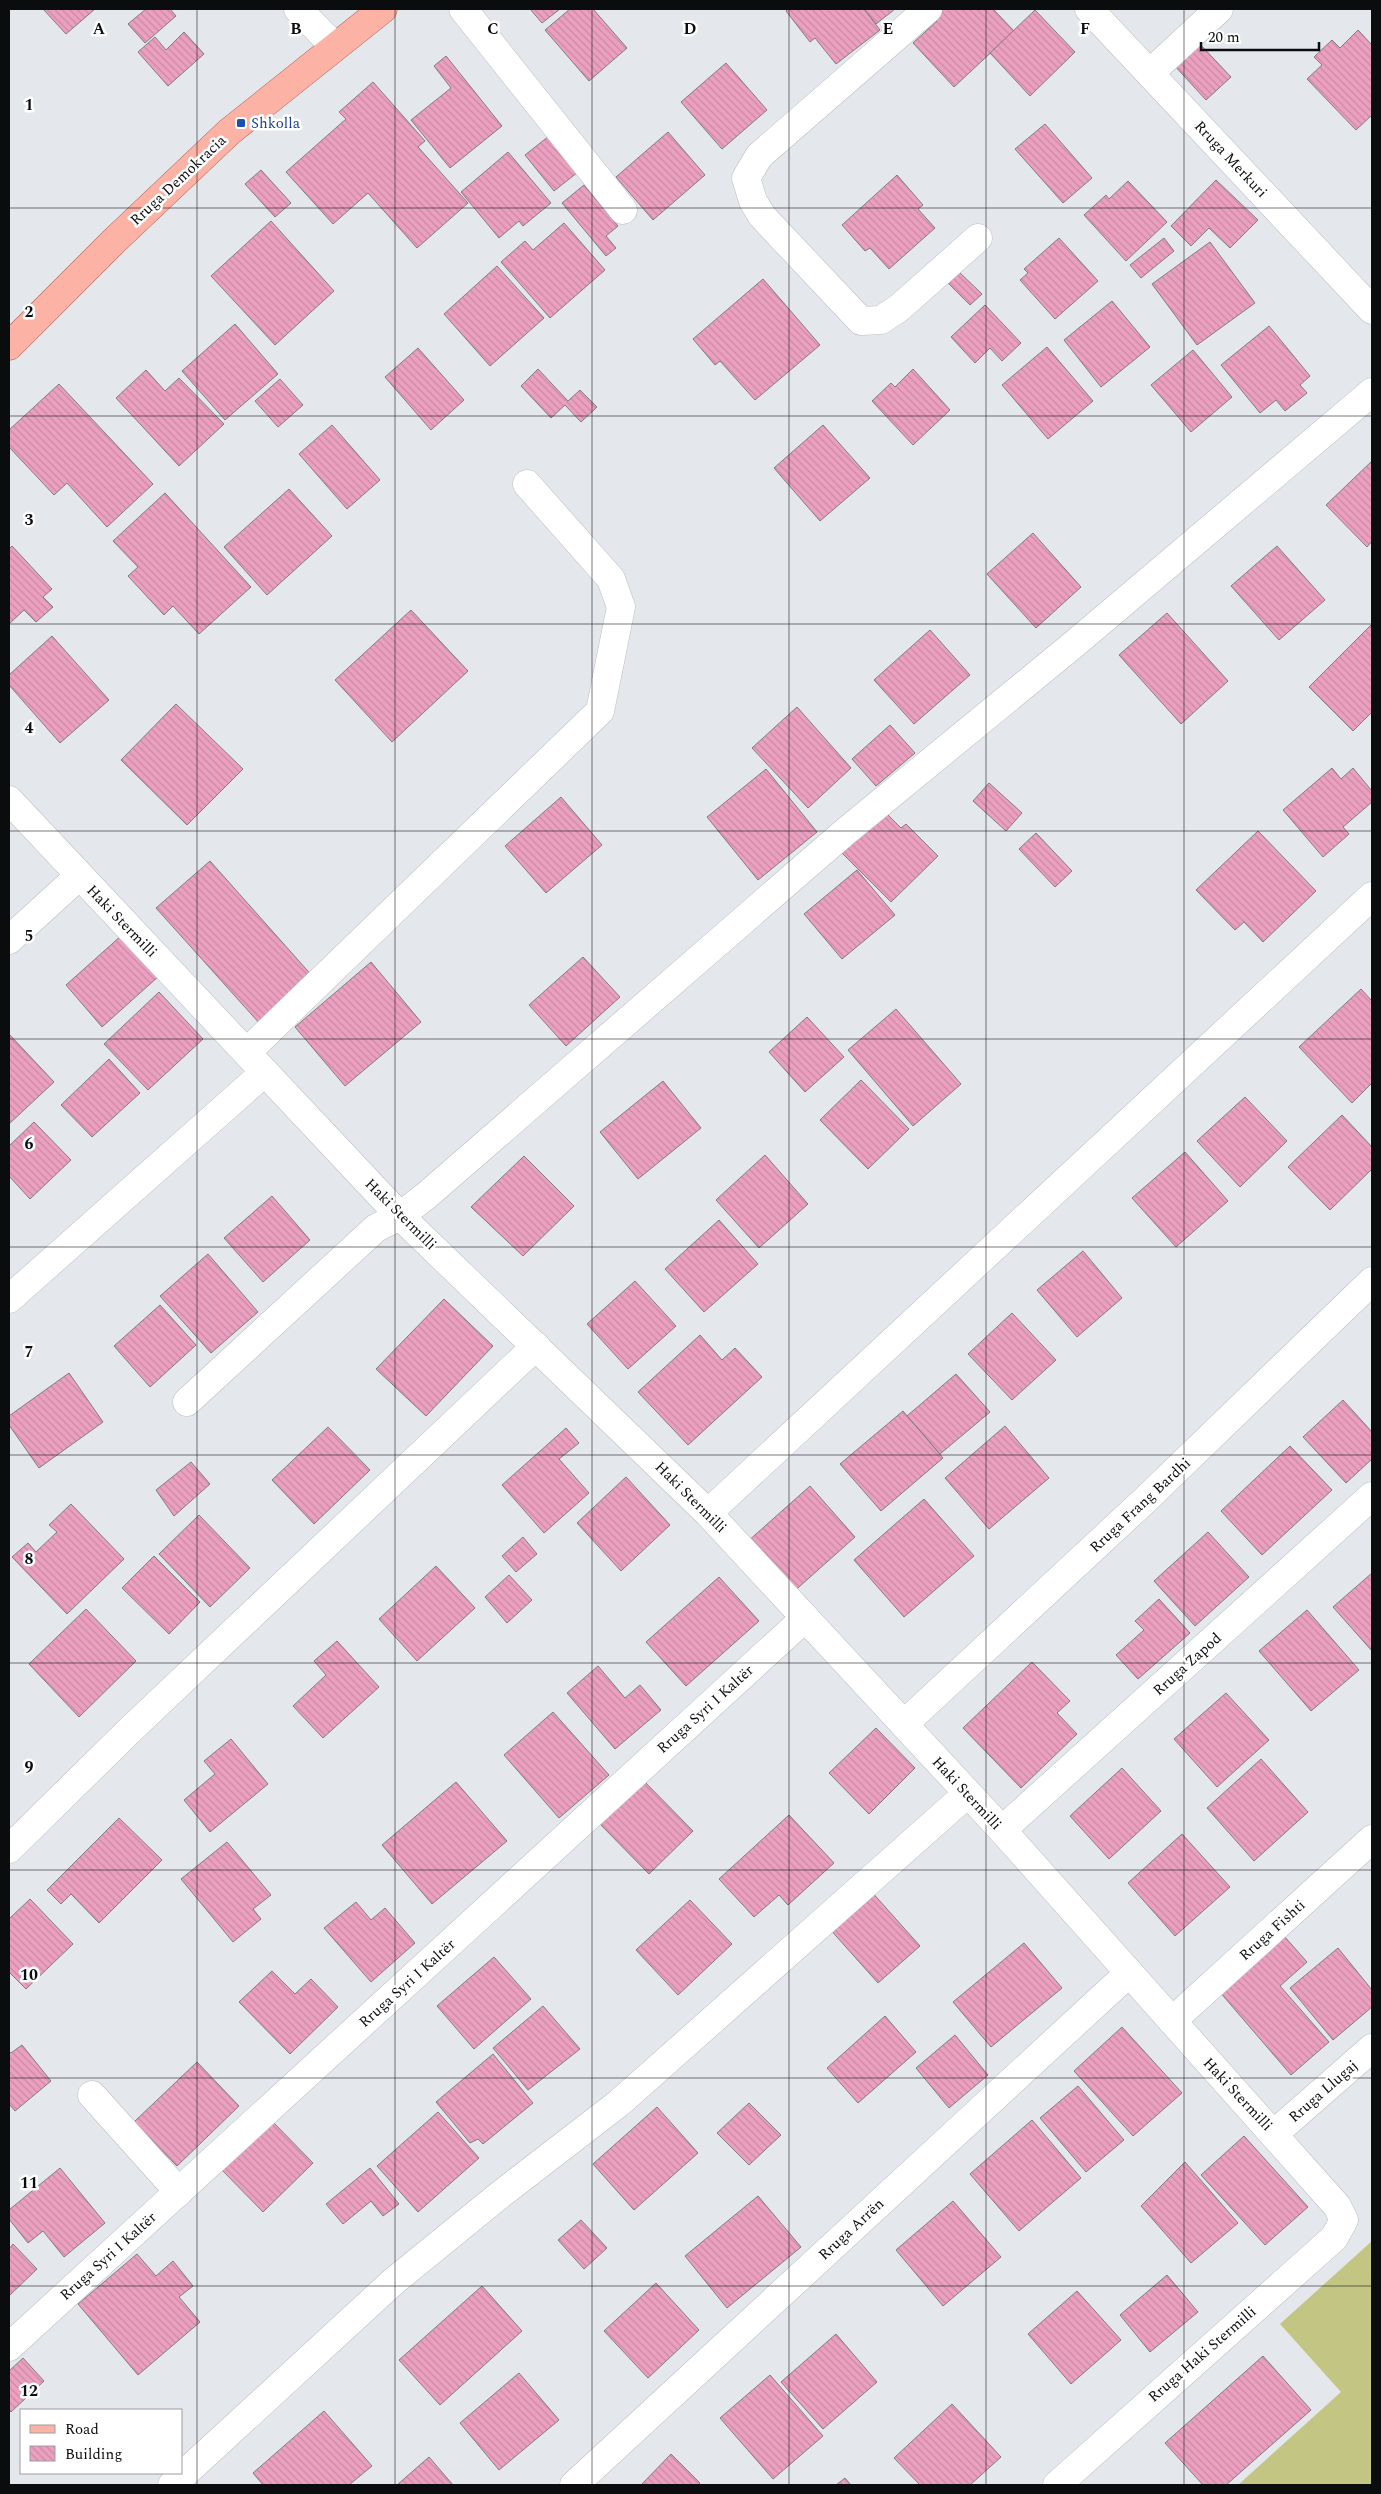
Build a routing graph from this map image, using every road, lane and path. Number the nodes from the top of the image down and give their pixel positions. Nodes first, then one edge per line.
1 (298, 9) edge
2 (383, 9) edge
3 (463, 9) edge
4 (928, 9) edge
5 (1090, 9) edge
6 (1219, 9) edge
7 (334, 46) junction
8 (1150, 73) junction
9 (624, 210) dead end
10 (978, 238) dead end
11 (1372, 310) edge
12 (9, 346) edge
13 (1372, 392) edge
14 (527, 484) dead end
15 (9, 800) edge
16 (79, 876) junction
17 (1372, 896) edge
18 (9, 940) edge
19 (256, 1062) junction
20 (400, 1216) junction
21 (1372, 1281) edge
22 (9, 1300) edge
23 (536, 1346) junction
24 (188, 1402) dead end
25 (1372, 1496) edge
26 (708, 1513) junction
27 (805, 1618) junction
28 (904, 1724) junction
29 (967, 1794) junction
30 (1002, 1830) junction
31 (1372, 1839) edge
32 (9, 1849) edge
33 (1129, 1974) junction
34 (1172, 2021) junction
35 (1372, 2048) edge
36 (92, 2095) dead end
37 (1275, 2133) junction
38 (179, 2192) junction
39 (1344, 2220) joint
40 (9, 2347) edge
41 (172, 2485) edge
42 (574, 2485) edge
43 (1057, 2485) edge

1 - 7 street
2 - 7 main road, Rruga Demokracia
3 - 9 street
4 - 10 street
5 - 8 street, Rruga Merkuri
6 - 8 street
7 - 12 main road, Rruga Demokracia
8 - 11 street, Rruga Merkuri
13 - 20 street
14 - 19 street
15 - 16 street, Haki Stermilli
16 - 18 street
16 - 19 street, Haki Stermilli
17 - 26 street
19 - 20 street, Haki Stermilli
19 - 22 street
20 - 23 street, Haki Stermilli
20 - 24 street
21 - 28 street, Rruga Frang Bardhi
23 - 26 street, Haki Stermilli
23 - 32 street
25 - 30 street, Rruga Zapod
26 - 27 street, Haki Stermilli
27 - 28 street, Haki Stermilli
27 - 38 street, Rruga Syri I Kaltër
28 - 29 street, Haki Stermilli
29 - 30 street, Haki Stermilli
29 - 41 street
30 - 33 street, Haki Stermilli
31 - 34 street, Rruga Fishti
33 - 34 street, Haki Stermilli
33 - 42 street, Rruga Arrën
34 - 37 street, Haki Stermilli
35 - 37 street, Rruga Llugaj
36 - 38 street
37 - 39 street, Haki Stermilli
38 - 40 street, Rruga Syri I Kaltër
39 - 43 street, Rruga Haki Stermilli

